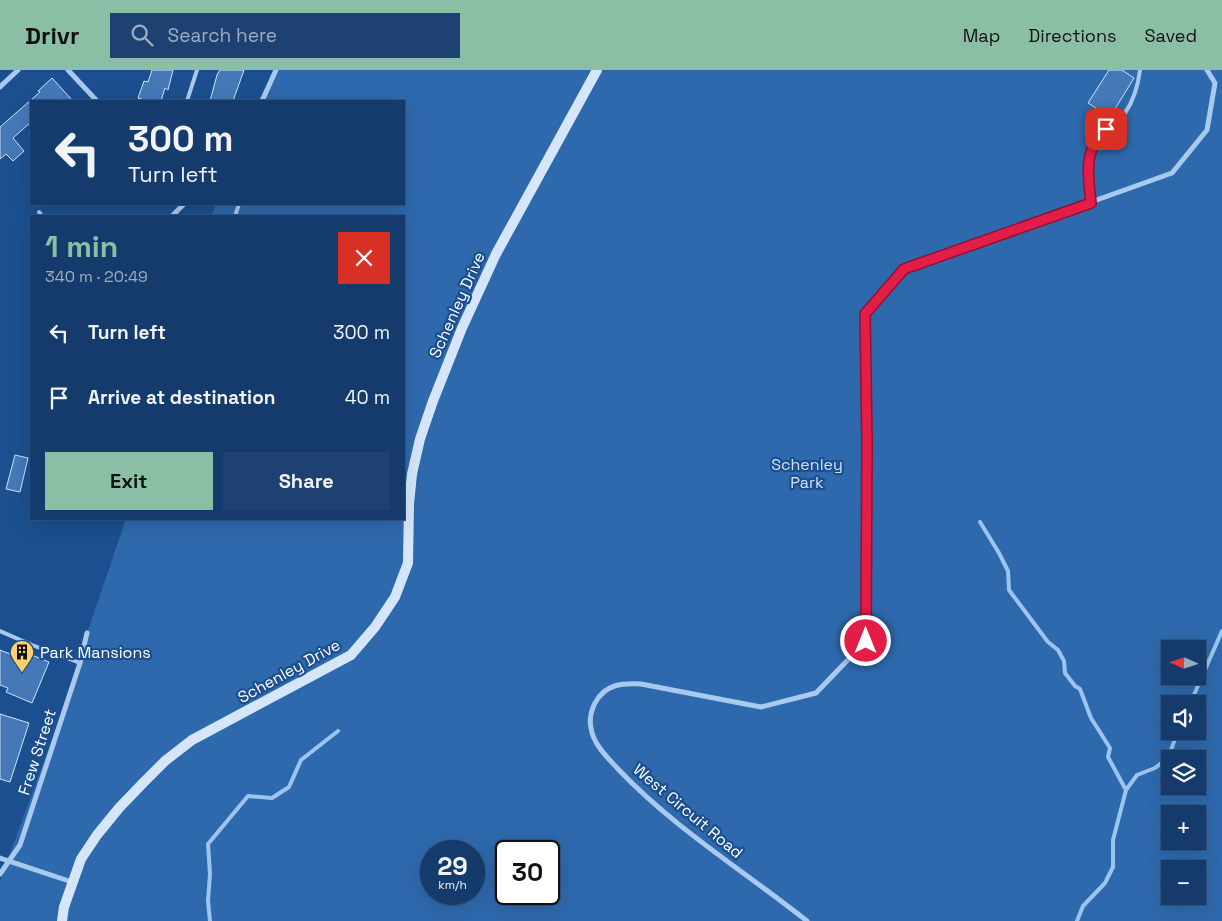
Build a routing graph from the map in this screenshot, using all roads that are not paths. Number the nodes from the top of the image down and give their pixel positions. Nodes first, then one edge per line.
1 (18, 70) edge
2 (68, 70) edge
3 (197, 70) edge
4 (276, 70) edge
5 (597, 70) edge
6 (1140, 70) edge
7 (1207, 70) edge
8 (0, 87) edge
9 (96, 100) edge
10 (187, 100) edge
11 (262, 100) edge
12 (1091, 203) junction
13 (183, 205) edge
14 (173, 215) edge
15 (0, 631) edge
16 (87, 633) dead end
17 (80, 663) junction
18 (0, 858) edge
19 (8, 862) junction
20 (0, 874) edge
21 (72, 882) junction
22 (62, 921) edge
23 (807, 921) edge

1 - 8 street
2 - 9 street
3 - 10 lane
4 - 11 street
5 - 21 street, Schenley Drive
6 - 12 lane
7 - 12 street
12 - 23 street, West Circuit Road
13 - 14 street
15 - 17 lane
16 - 17 street, Frew Street
17 - 19 street, Frew Street
18 - 19 street
19 - 20 street, Frew Street
19 - 21 street
21 - 22 street, Schenley Drive

